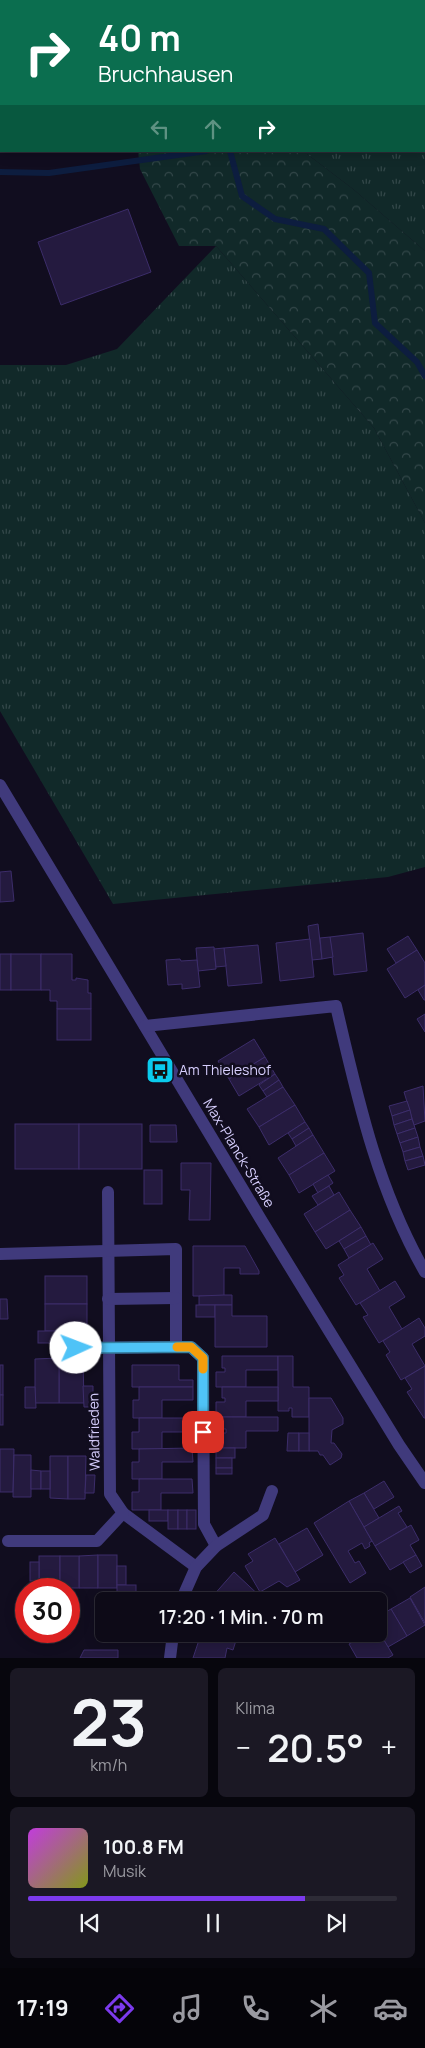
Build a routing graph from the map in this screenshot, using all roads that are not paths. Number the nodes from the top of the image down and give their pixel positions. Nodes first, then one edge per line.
1 (0, 785) edge
2 (145, 1026) junction
3 (108, 1192) dead end
4 (108, 1251) junction
5 (0, 1254) edge
6 (425, 1272) edge
7 (176, 1298) junction
8 (108, 1299) junction
9 (176, 1346) junction
10 (108, 1347) junction
11 (76, 1348) dead end
12 (425, 1483) edge
13 (272, 1491) dead end
14 (123, 1513) junction
15 (8, 1541) dead end
16 (216, 1546) junction
17 (196, 1567) junction
18 (185, 1592) edge
19 (172, 1642) edge
20 (170, 1658) edge

1 - 2 street, Max-Planck-Straße
2 - 6 street
2 - 12 street, Max-Planck-Straße
3 - 4 street, Waldfrieden
4 - 5 street
4 - 7 street
4 - 8 street, Waldfrieden
7 - 8 street
7 - 9 street
8 - 10 street, Waldfrieden
9 - 10 street
9 - 16 street
10 - 11 street
10 - 14 street, Waldfrieden
13 - 16 street
14 - 15 street
14 - 17 street, Waldfrieden
16 - 17 street
17 - 18 street
19 - 20 street

